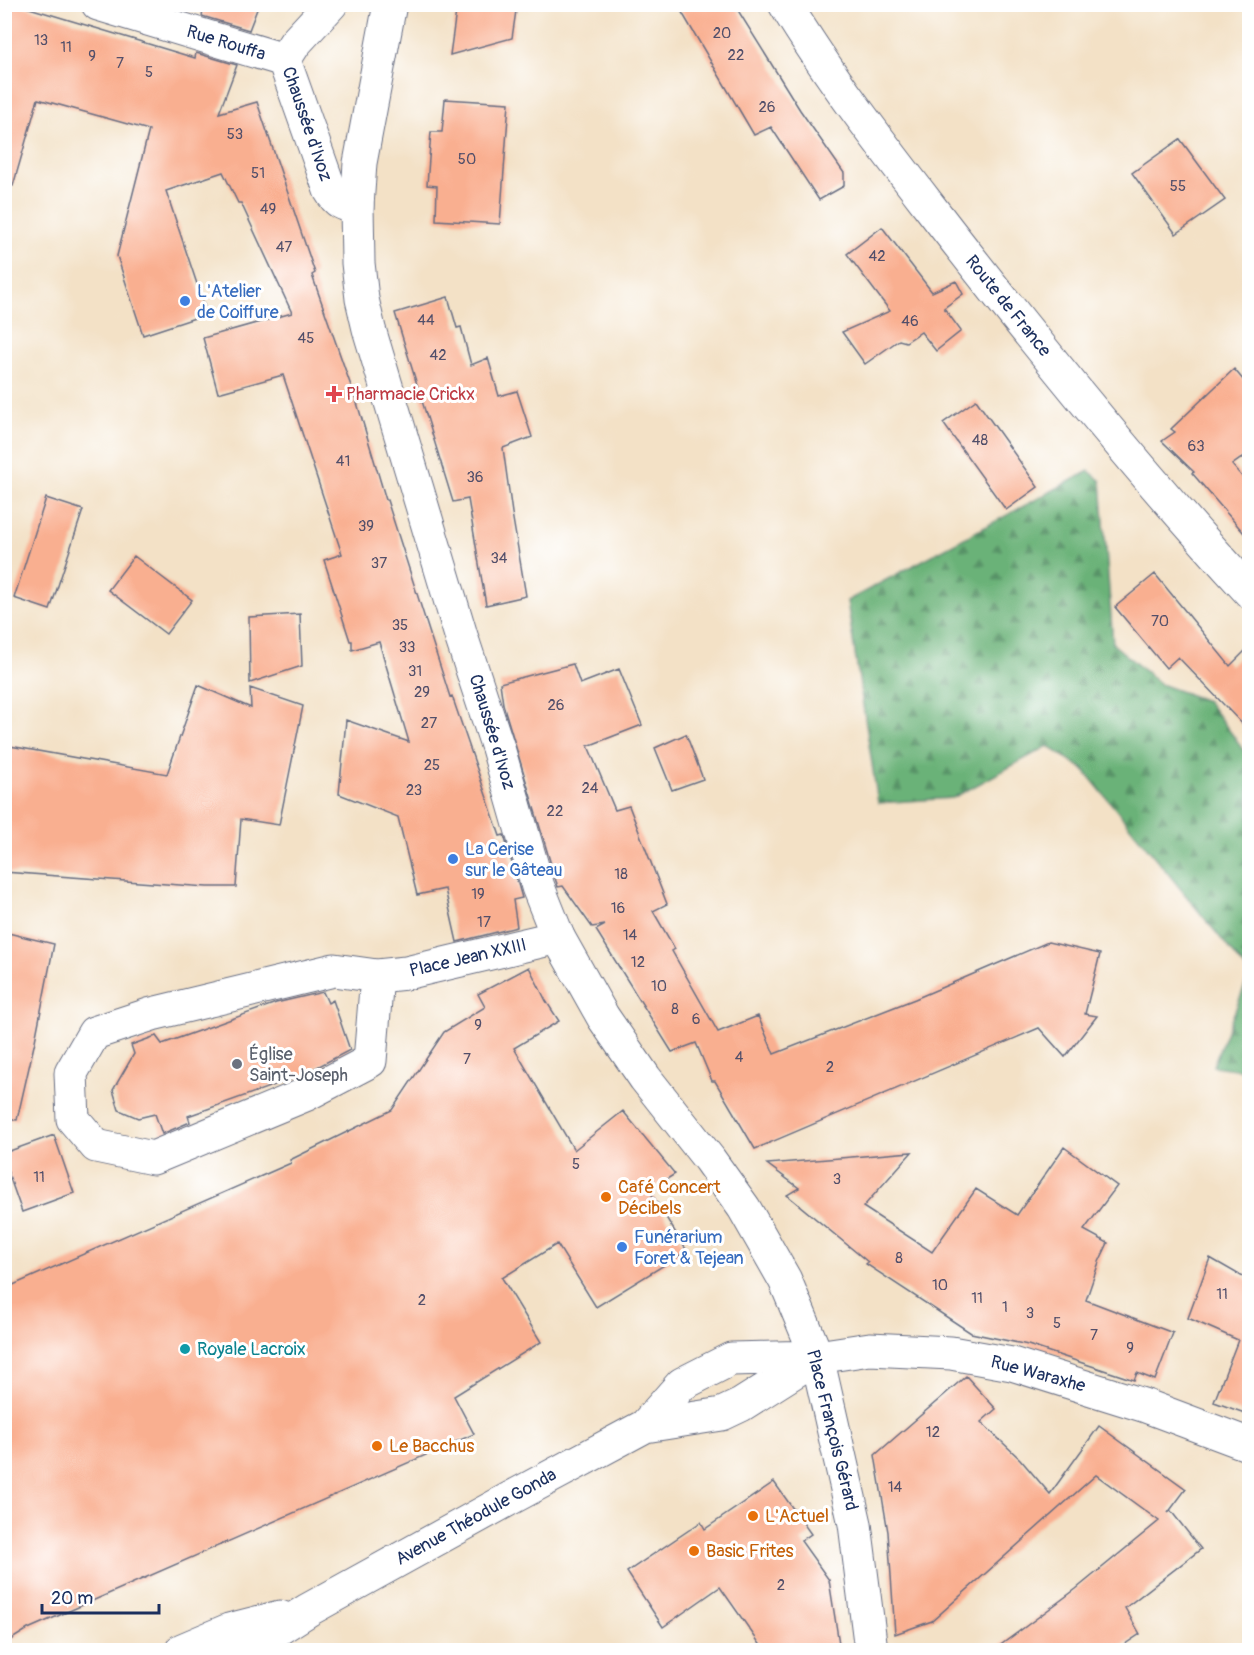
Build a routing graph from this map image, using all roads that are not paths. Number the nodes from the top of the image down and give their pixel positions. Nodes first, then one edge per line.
1 (98, 4) edge
2 (330, 4) edge
3 (390, 4) edge
4 (785, 4) edge
5 (284, 60) junction
6 (357, 206) junction
7 (1250, 592) edge
8 (558, 937) junction
9 (377, 975) junction
10 (744, 1208) joint
11 (817, 1357) junction
12 (645, 1426) junction
13 (1250, 1446) edge
14 (308, 1610) junction
15 (182, 1650) edge
16 (245, 1650) edge
17 (871, 1650) edge

1 - 5 main road, Rue Rouffa
2 - 5 main road, Chaussée d'Ivoz
3 - 6 main road, Chaussée d'Ivoz
4 - 7 main road, Route de France
5 - 6 main road, Chaussée d'Ivoz
6 - 8 main road, Chaussée d'Ivoz
8 - 9 main road, Place Jean XXIII
8 - 10 main road, Chaussée d'Ivoz
9 - 9 main road, Place Jean XXIII
10 - 11 main road, Place François Gérard
11 - 12 main road, Avenue Théodule Gonda
11 - 12 main road, Avenue Théodule Gonda
11 - 13 main road, Rue Waraxhe
11 - 17 main road, Place François Gérard
12 - 14 main road, Avenue Théodule Gonda
14 - 15 main road, Avenue Théodule Gonda
14 - 16 main road, Avenue Théodule Gonda

